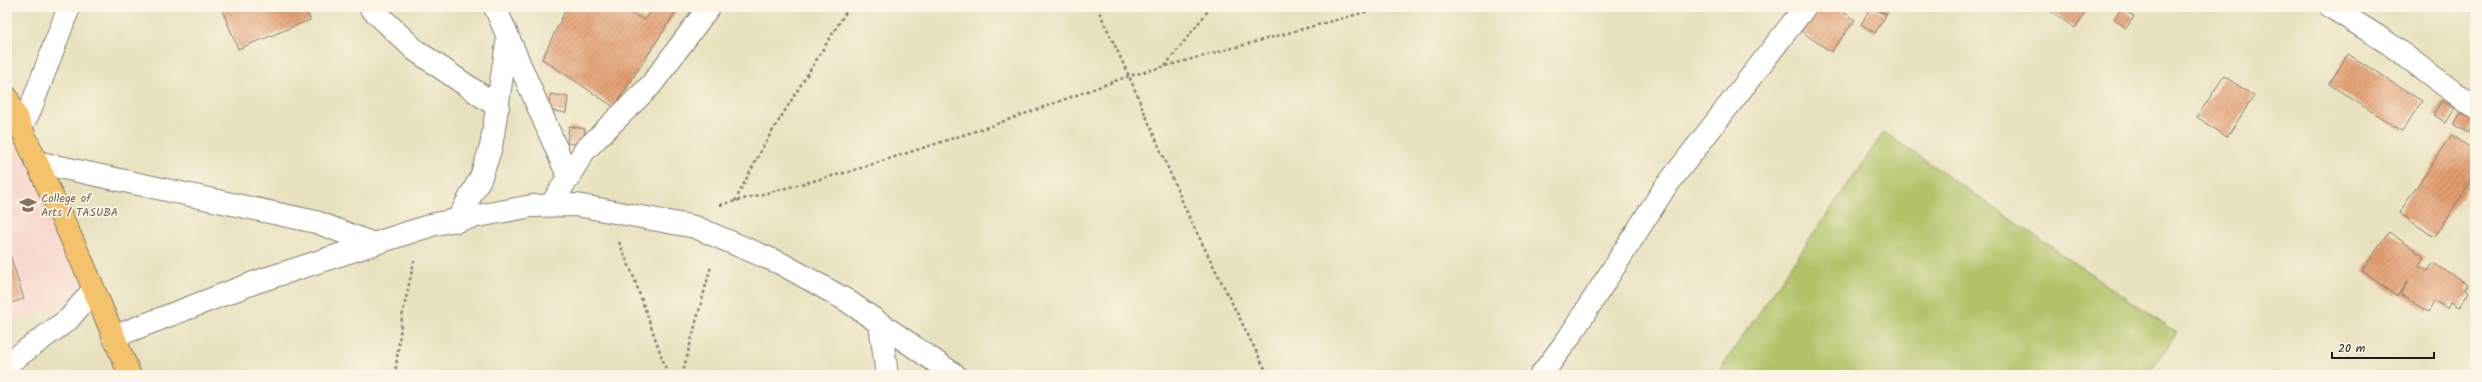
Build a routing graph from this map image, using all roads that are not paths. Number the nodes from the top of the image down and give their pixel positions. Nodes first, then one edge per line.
1 (70, 7) edge
2 (370, 7) edge
3 (495, 7) edge
4 (709, 7) edge
5 (1805, 7) edge
6 (2331, 7) edge
7 (508, 37) junction
8 (7, 97) edge
9 (498, 107) junction
10 (2475, 108) edge
11 (21, 127) junction
12 (36, 162) junction
13 (569, 178) junction
14 (551, 205) junction
15 (457, 221) junction
16 (374, 244) junction
17 (93, 290) junction
18 (880, 323) junction
19 (113, 337) junction
20 (7, 364) edge
21 (130, 375) edge
22 (887, 375) edge
23 (955, 375) edge
24 (1541, 375) edge

1 - 11 street
2 - 9 street
3 - 7 street
4 - 13 street
5 - 24 street
6 - 10 street
7 - 9 street
7 - 13 street
8 - 11 main road
9 - 15 street
11 - 12 main road
12 - 16 street
12 - 17 main road
13 - 14 street
14 - 15 street
14 - 18 street
15 - 16 street
16 - 19 street
17 - 19 main road
17 - 20 street
18 - 22 street
18 - 23 street
19 - 21 main road

